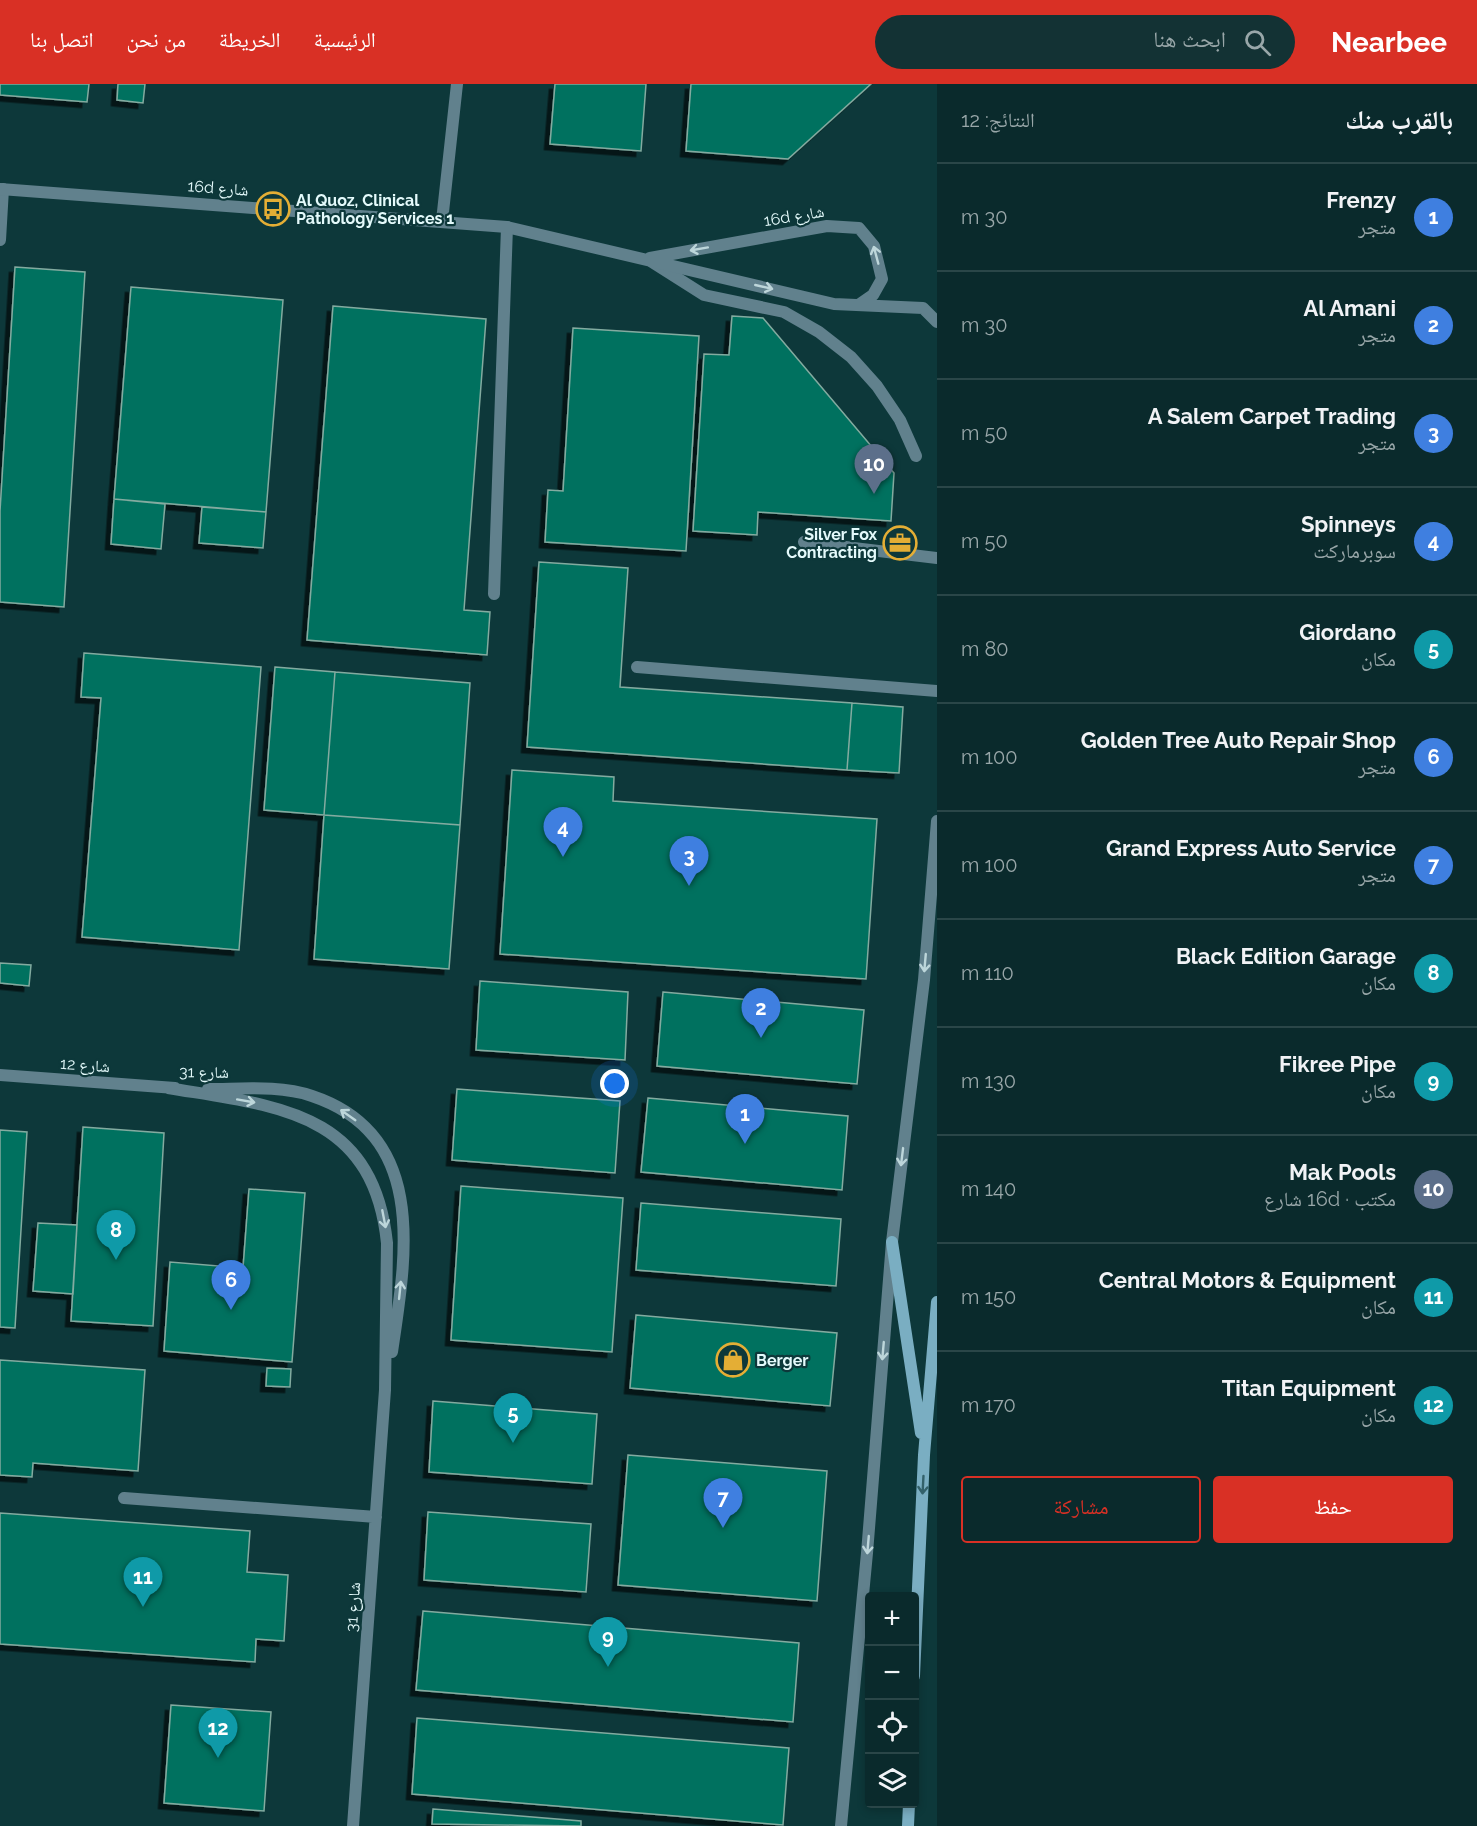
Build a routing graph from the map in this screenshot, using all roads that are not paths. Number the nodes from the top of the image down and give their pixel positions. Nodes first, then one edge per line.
1 (457, 84) edge
2 (1, 189) edge
3 (442, 221) junction
4 (507, 227) junction
5 (0, 240) edge
6 (646, 259) junction
7 (860, 304) junction
8 (937, 322) edge
9 (916, 456) dead end
10 (804, 542) dead end
11 (937, 558) edge
12 (494, 594) dead end
13 (637, 667) dead end
14 (937, 691) edge
15 (937, 821) edge
16 (0, 1075) edge
17 (168, 1088) junction
18 (892, 1242) junction
19 (937, 1302) edge
20 (385, 1390) junction
21 (924, 1455) junction
22 (124, 1498) dead end
23 (376, 1517) junction
24 (916, 1646) edge
25 (909, 1808) edge
26 (353, 1826) edge
27 (841, 1826) edge
28 (908, 1826) edge

1 - 3 street
2 - 3 street, 16d شارع
2 - 5 street
3 - 4 street, 16d شارع
4 - 6 street, 16d شارع
4 - 12 street
6 -> 7 street, 16d شارع
7 -> 6 street, 16d شارع
6 - 9 street
7 - 8 street, 16d شارع
10 - 11 street
13 - 14 street
15 -> 18 street
16 - 17 street, شارع 12
17 -> 20 street, شارع 31
20 -> 17 street, شارع 31
18 - 21 main road
18 -> 27 street
19 - 21 main road
20 - 23 street, شارع 31
21 -> 24 main road
22 - 23 street
23 - 26 street, شارع 31
25 - 28 main road

